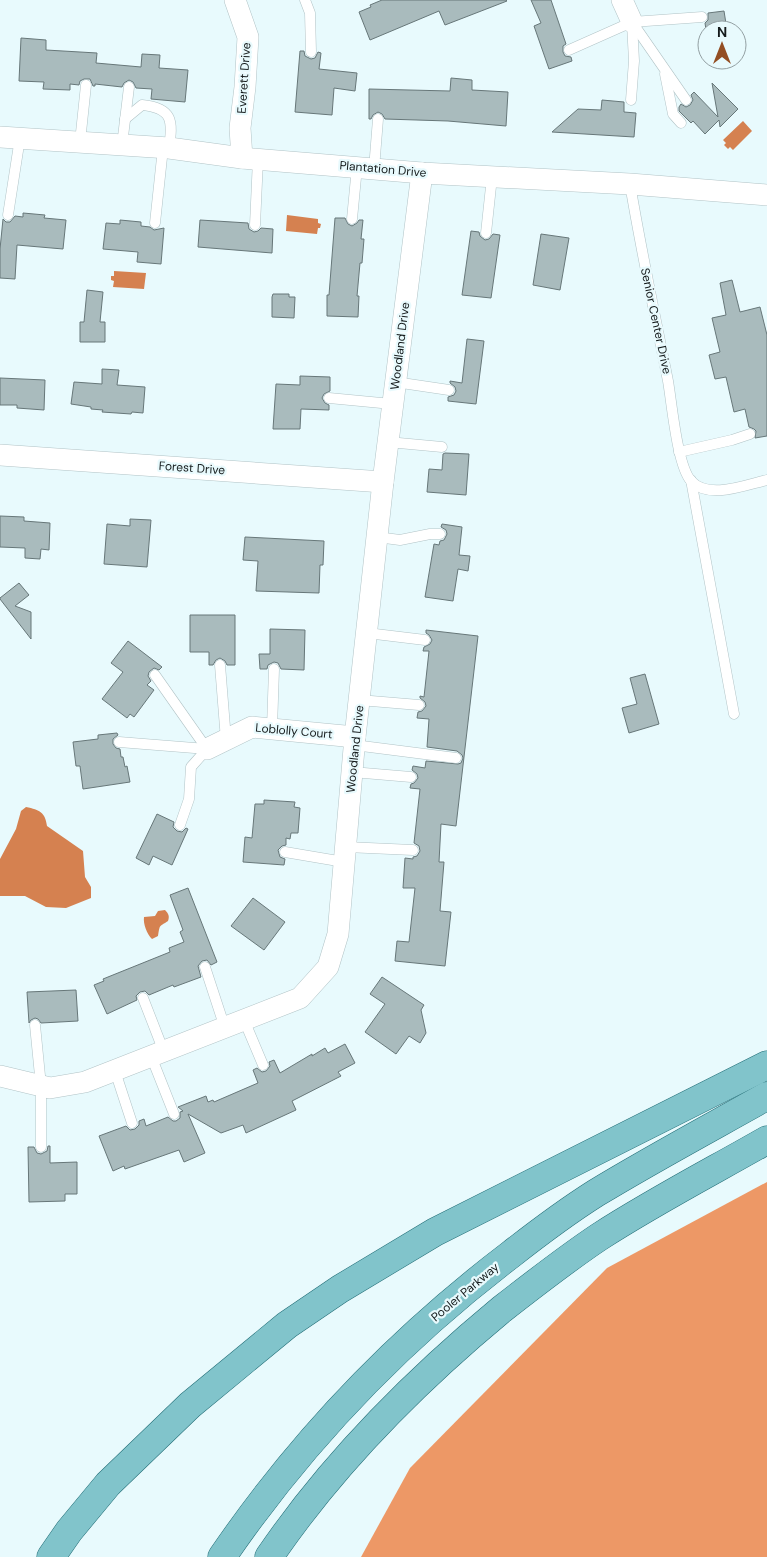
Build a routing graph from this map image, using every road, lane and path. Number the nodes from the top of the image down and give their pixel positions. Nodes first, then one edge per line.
1 (235, 0) edge
2 (306, 0) edge
3 (622, 0) edge
4 (702, 17) dead end
5 (632, 22) junction
6 (568, 50) dead end
7 (311, 52) dead end
8 (664, 68) junction
9 (86, 85) dead end
10 (129, 87) dead end
11 (631, 100) dead end
12 (686, 100) dead end
13 (125, 119) junction
14 (378, 119) dead end
15 (681, 123) dead end
16 (10, 138) edge
17 (80, 142) junction
18 (122, 145) junction
19 (166, 148) junction
20 (250, 158) junction
21 (366, 168) junction
22 (422, 173) junction
23 (492, 177) junction
24 (630, 184) junction
25 (767, 195) edge
26 (8, 216) dead end
27 (352, 219) dead end
28 (155, 224) dead end
29 (256, 225) dead end
30 (486, 233) dead end
31 (395, 382) junction
32 (449, 390) dead end
33 (329, 398) dead end
34 (392, 404) junction
35 (750, 434) dead end
36 (388, 442) junction
37 (442, 447) dead end
38 (0, 455) edge
39 (680, 456) junction
40 (691, 480) junction
41 (767, 480) edge
42 (383, 482) junction
43 (440, 534) dead end
44 (377, 537) junction
45 (367, 633) junction
46 (425, 640) dead end
47 (220, 665) dead end
48 (274, 669) dead end
49 (155, 675) dead end
50 (359, 700) junction
51 (419, 704) dead end
52 (734, 714) dead end
53 (272, 728) junction
54 (355, 741) junction
55 (119, 742) dead end
56 (217, 744) junction
57 (456, 758) dead end
58 (352, 772) junction
59 (412, 777) dead end
60 (180, 825) dead end
61 (413, 850) dead end
62 (285, 852) dead end
63 (345, 854) junction
64 (205, 967) dead end
65 (143, 998) dead end
66 (235, 1024) junction
67 (35, 1025) dead end
68 (157, 1054) junction
69 (263, 1065) dead end
70 (767, 1066) edge
71 (115, 1071) junction
72 (0, 1076) edge
73 (41, 1086) junction
74 (767, 1096) edge
75 (174, 1114) dead end
76 (132, 1123) dead end
77 (767, 1140) edge
78 (41, 1147) dead end
79 (51, 1557) edge
80 (222, 1557) edge
81 (269, 1557) edge

1 - 20 street, Everett Drive
2 - 7 lane
3 - 5 street
4 - 5 lane
5 - 6 lane
5 - 8 lane
5 - 11 lane
8 - 12 lane
8 - 15 lane
9 - 17 lane
10 - 13 lane
13 - 18 lane
13 - 19 lane
14 - 21 lane
16 - 17 street, Plantation Drive
16 - 26 lane
17 - 18 street, Plantation Drive
18 - 19 street, Plantation Drive
19 - 20 street, Plantation Drive
19 - 28 lane
20 - 21 street, Plantation Drive
20 - 29 lane
21 - 22 street, Plantation Drive
21 - 27 lane
22 - 23 street, Plantation Drive
22 - 31 street, Woodland Drive
23 - 24 street, Plantation Drive
23 - 30 lane
24 - 25 street, Plantation Drive
24 - 39 lane, Senior Center Drive
31 - 32 lane
31 - 34 street, Woodland Drive
33 - 34 lane
34 - 36 street, Woodland Drive
35 - 39 lane
36 - 37 lane
36 - 42 street, Woodland Drive
38 - 42 street, Forest Drive
39 - 40 lane, Senior Center Drive
40 - 41 lane
40 - 52 lane, Senior Center Drive
42 - 44 street, Woodland Drive
43 - 44 lane
44 - 45 street, Woodland Drive
45 - 46 lane
45 - 50 street, Woodland Drive
47 - 56 lane
48 - 53 lane
49 - 56 lane
50 - 51 lane
50 - 54 street, Woodland Drive
53 - 54 street, Loblolly Court
53 - 56 street, Loblolly Court
54 - 57 lane
54 - 58 street, Woodland Drive
55 - 56 lane
56 - 60 lane
58 - 59 lane
58 - 63 street, Woodland Drive
61 - 63 lane
62 - 63 lane
63 - 66 street, Woodland Drive
64 - 66 lane
65 - 68 lane
66 - 68 street, Woodland Drive
66 - 69 lane
67 - 73 lane
68 - 71 street, Woodland Drive
68 - 75 lane
70 - 79 main road
71 - 73 street, Woodland Drive
71 - 76 lane
72 - 73 street, Woodland Drive
73 - 78 lane
74 - 80 main road, Pooler Parkway
77 - 81 main road

